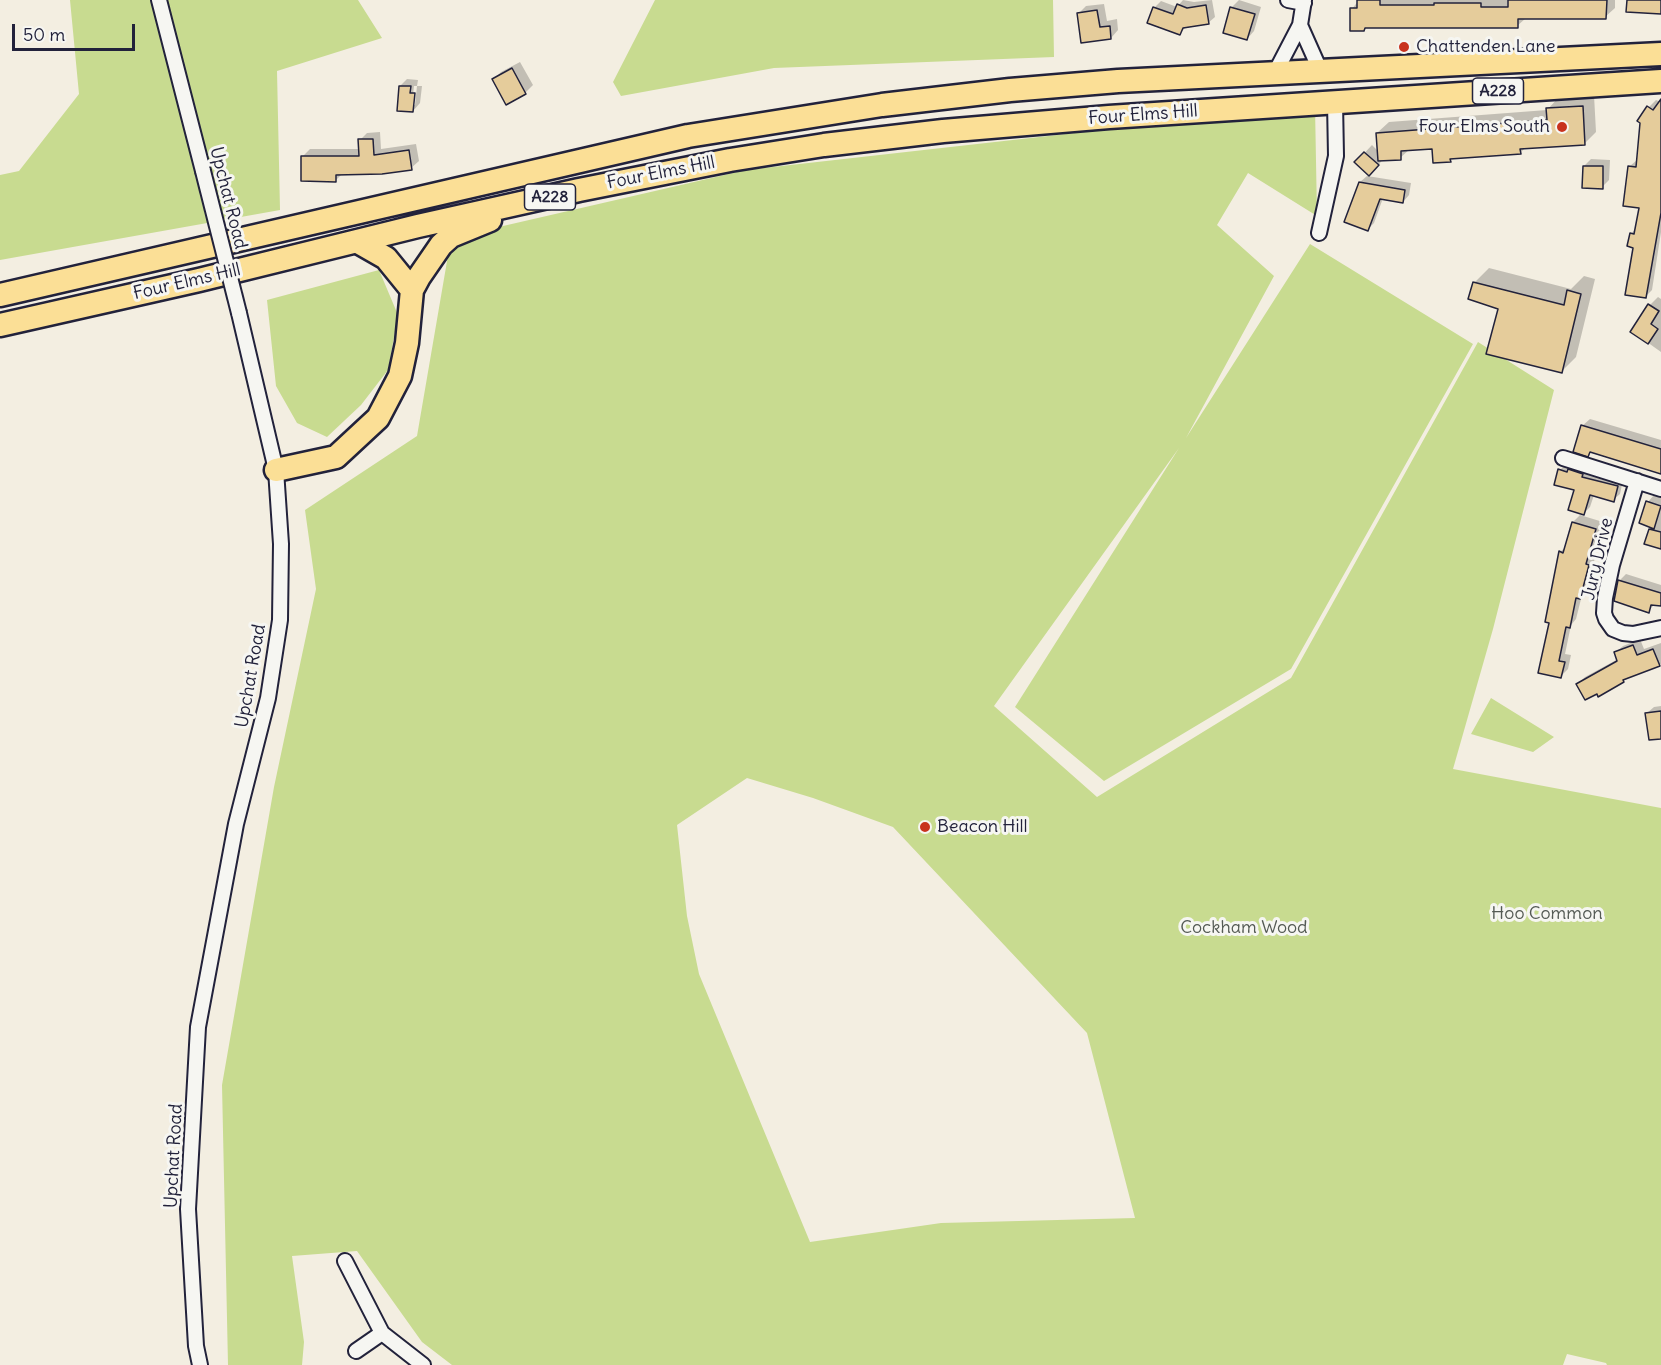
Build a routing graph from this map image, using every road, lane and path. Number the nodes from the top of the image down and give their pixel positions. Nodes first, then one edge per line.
1 (159, 0) edge
2 (1288, 0) edge
3 (1304, 1) edge
4 (1300, 25) junction
5 (1661, 54) edge
6 (1320, 70) junction
7 (1275, 73) junction
8 (1661, 81) edge
9 (1335, 102) junction
10 (538, 199) junction
11 (1319, 233) dead end
12 (358, 242) junction
13 (412, 290) junction
14 (0, 295) edge
15 (0, 325) edge
16 (1563, 458) dead end
17 (276, 470) junction
18 (1636, 481) junction
19 (1661, 489) edge
20 (1661, 628) edge
21 (345, 1261) dead end
22 (382, 1333) junction
23 (356, 1351) dead end
24 (200, 1365) edge
25 (423, 1365) edge

1 - 17 street, Upchat Road, bridge
2 - 3 street
3 - 4 street
4 - 6 street
4 - 7 street
5 - 6 main road, A228
6 - 7 main road, A228
7 - 14 main road, Four Elms Hill / A228
8 - 9 main road, A228
9 - 10 main road, Four Elms Hill / A228
9 - 11 street
10 - 12 main road, Four Elms Hill / A228
10 - 13 main road
12 - 13 main road
12 - 15 main road, Four Elms Hill / A228
13 - 17 main road
16 - 18 street
17 - 24 street, Upchat Road
18 - 19 street
18 - 20 street, Jury Drive
21 - 22 street
22 - 23 street
22 - 25 street

